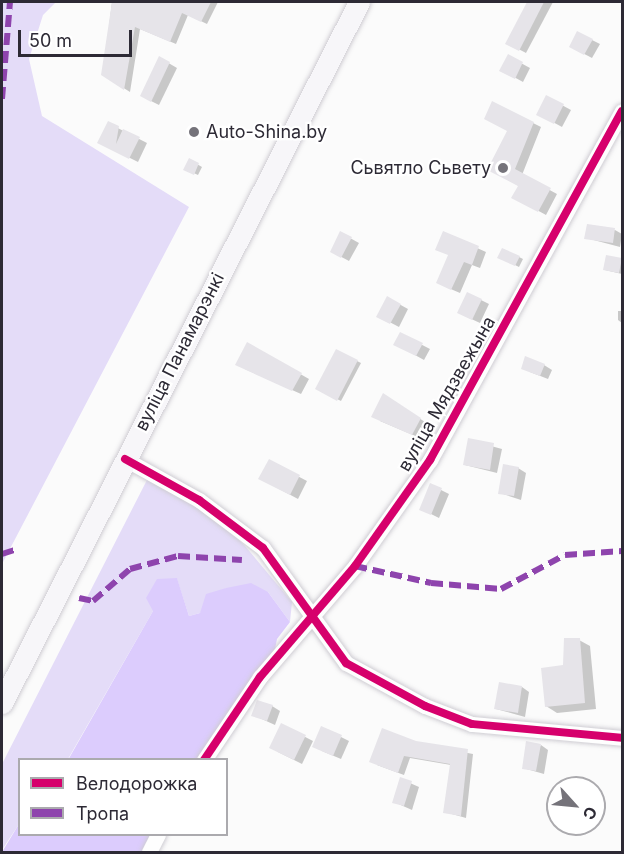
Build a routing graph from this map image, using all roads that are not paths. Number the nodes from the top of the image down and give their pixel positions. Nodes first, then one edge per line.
1 (359, 2) edge
2 (622, 111) edge
3 (125, 459) junction
4 (313, 617) junction
5 (2, 703) edge
6 (622, 738) edge
7 (205, 758) edge
8 (157, 836) edge
9 (149, 852) edge

1 - 3 main road, вуліца Панамарэнкі
2 - 4 street, вуліца Мядзвежына
3 - 4 street
3 - 5 main road, вуліца Панамарэнкі
4 - 6 street
4 - 7 street, вуліца Мядзвежына
8 - 9 street

